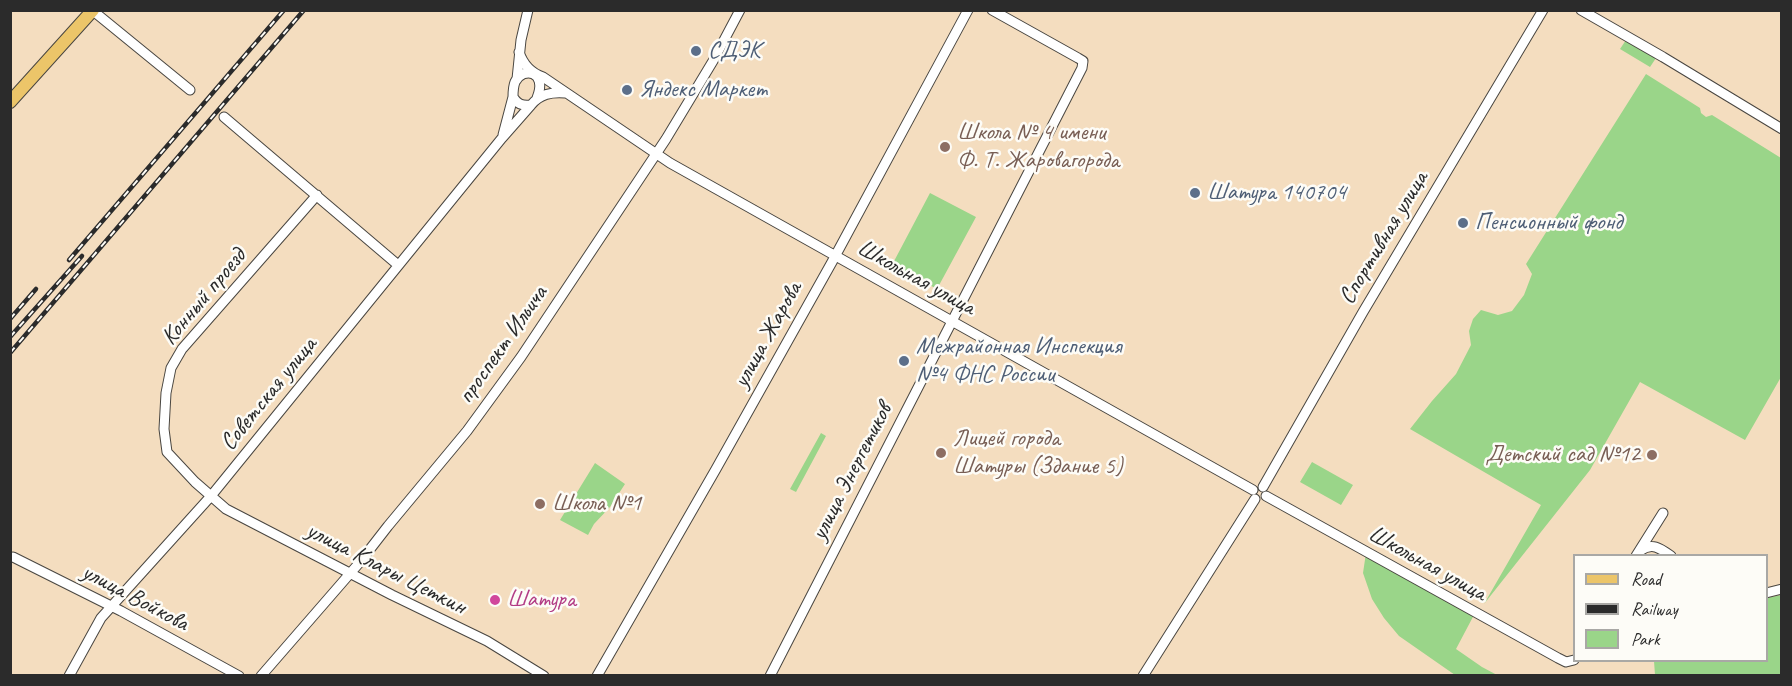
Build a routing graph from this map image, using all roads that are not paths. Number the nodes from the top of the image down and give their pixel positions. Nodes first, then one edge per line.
1 (528, 10) edge
2 (740, 10) edge
3 (968, 10) edge
4 (993, 10) edge
5 (1543, 10) edge
6 (1581, 10) edge
7 (93, 11) edge
8 (519, 52) junction
9 (534, 75) junction
10 (517, 79) junction
11 (190, 90) dead end
12 (565, 93) junction
13 (513, 97) junction
14 (534, 101) junction
15 (10, 102) edge
16 (224, 117) dead end
17 (1782, 129) edge
18 (502, 138) junction
19 (656, 154) junction
20 (317, 195) junction
21 (835, 256) junction
22 (399, 265) junction
23 (953, 320) junction
24 (1259, 493) junction
25 (211, 496) junction
26 (1663, 513) dead end
27 (1637, 554) edge
28 (1669, 554) edge
29 (13, 557) dead end
30 (351, 573) junction
31 (111, 607) junction
32 (1572, 661) edge
33 (69, 675) edge
34 (239, 675) edge
35 (261, 675) edge
36 (544, 675) edge
37 (597, 675) edge
38 (770, 675) edge
39 (1143, 675) edge

1 - 8 street
2 - 19 street, проспект Ильича
3 - 21 street, улица Жарова
4 - 23 street, улица Энергетиков
5 - 24 street, Спортивная улица
6 - 17 street
7 - 11 street
7 - 15 main road
8 - 9 street
8 - 10 street
9 - 10 street
9 - 12 street, Школьная улица
9 - 14 street
10 - 13 street
12 - 14 street
12 - 19 street, Школьная улица
13 - 14 street
13 - 18 street, Советская улица
14 - 18 street, Советская улица
16 - 20 street
18 - 22 street, Советская улица
19 - 21 street, Школьная улица
19 - 30 street, проспект Ильича
20 - 22 street
20 - 25 street, Конный проезд
21 - 23 street, Школьная улица
21 - 37 street, улица Жарова
22 - 25 street, Советская улица
23 - 24 street, Школьная улица
23 - 38 street, улица Энергетиков
24 - 32 street, Школьная улица
24 - 39 street, Спортивная улица
25 - 30 street, улица Клары Цеткин
25 - 31 street, Советская улица
26 - 27 street
27 - 28 street
29 - 31 street, улица Войкова
30 - 35 street, проспект Ильича
30 - 36 street, улица Клары Цеткин
31 - 33 street, Советская улица
31 - 34 street, улица Войкова

